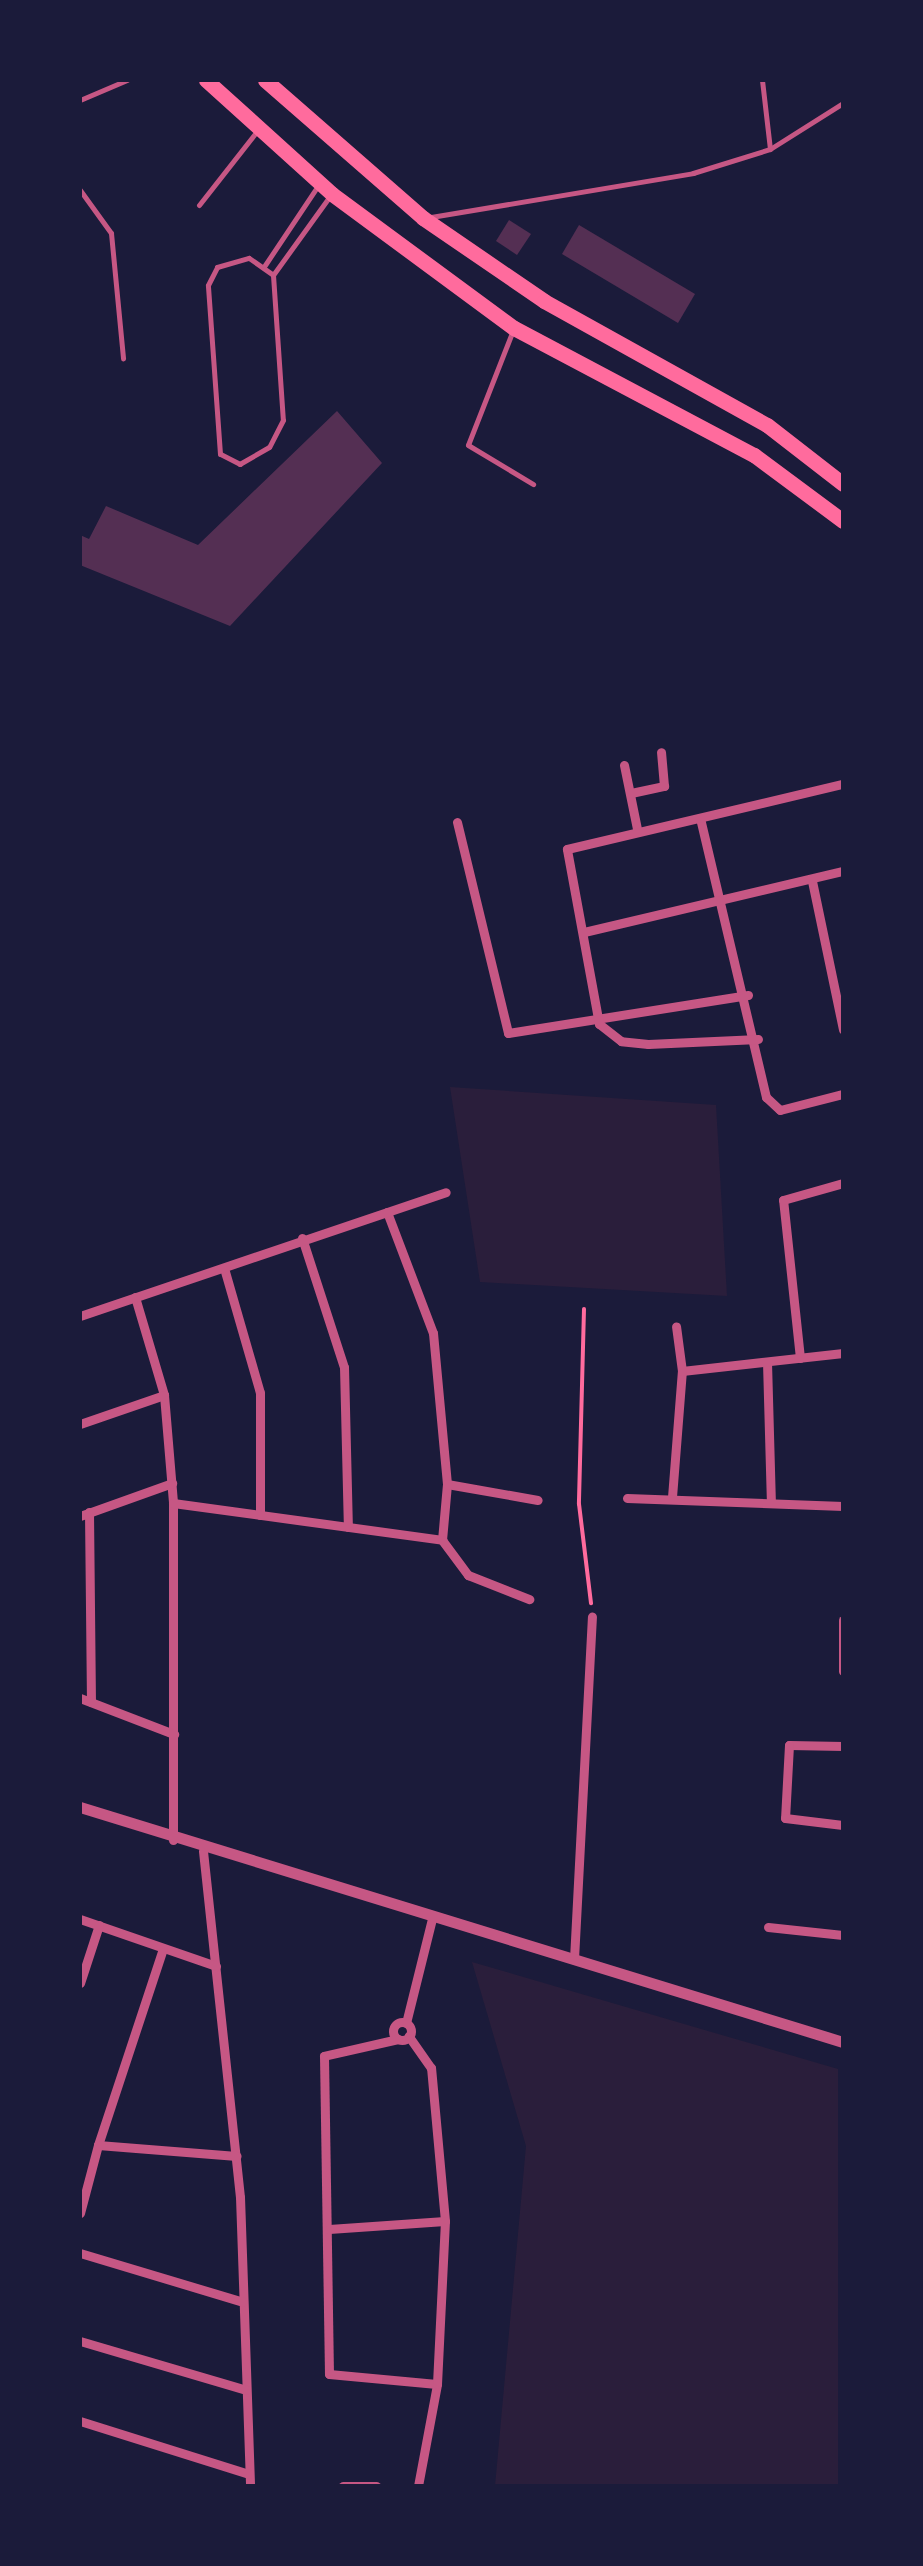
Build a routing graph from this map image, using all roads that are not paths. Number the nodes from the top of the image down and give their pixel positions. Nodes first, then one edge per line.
1 (127, 80) edge
2 (206, 80) edge
3 (265, 80) edge
4 (762, 80) edge
5 (80, 100) edge
6 (843, 102) edge
7 (258, 131) junction
8 (770, 150) junction
9 (326, 189) junction
10 (80, 190) edge
11 (198, 205) dead end
12 (423, 218) junction
13 (264, 264) junction
14 (273, 275) junction
15 (514, 328) junction
16 (122, 358) dead end
17 (835, 471) edge
18 (533, 484) dead end
19 (843, 484) edge
20 (843, 521) edge
21 (661, 752) dead end
22 (624, 765) dead end
23 (843, 784) edge
24 (631, 793) junction
25 (700, 818) junction
26 (457, 822) dead end
27 (637, 829) junction
28 (843, 872) edge
29 (812, 881) junction
30 (721, 902) junction
31 (584, 932) junction
32 (748, 994) junction
33 (599, 1024) junction
34 (843, 1030) edge
35 (758, 1040) junction
36 (843, 1094) edge
37 (843, 1183) edge
38 (446, 1192) dead end
39 (387, 1212) junction
40 (302, 1238) junction
41 (224, 1268) junction
42 (136, 1298) junction
43 (80, 1316) edge
44 (676, 1326) dead end
45 (843, 1354) edge
46 (800, 1358) junction
47 (767, 1362) junction
48 (682, 1371) junction
49 (164, 1394) junction
50 (80, 1424) edge
51 (172, 1483) junction
52 (447, 1484) junction
53 (672, 1497) junction
54 (627, 1498) dead end
55 (538, 1500) dead end
56 (770, 1501) junction
57 (173, 1503) junction
58 (843, 1506) edge
59 (84, 1514) edge
60 (260, 1515) junction
61 (348, 1527) junction
62 (442, 1540) junction
63 (529, 1599) dead end
64 (592, 1616) road end
65 (843, 1620) edge
66 (843, 1671) edge
67 (80, 1698) edge
68 (92, 1702) junction
69 (174, 1734) junction
70 (843, 1746) edge
71 (80, 1807) edge
72 (843, 1825) edge
73 (173, 1841) junction
74 (203, 1852) junction
75 (80, 1919) edge
76 (432, 1919) junction
77 (99, 1925) junction
78 (768, 1928) dead end
79 (843, 1934) edge
80 (163, 1948) junction
81 (574, 1959) junction
82 (216, 1966) junction
83 (80, 1983) edge
84 (406, 2023) junction
85 (410, 2036) junction
86 (398, 2039) junction
87 (843, 2042) edge
88 (98, 2144) junction
89 (237, 2156) junction
90 (80, 2212) edge
91 (445, 2220) junction
92 (329, 2229) junction
93 (80, 2253) edge
94 (244, 2302) junction
95 (80, 2342) edge
96 (437, 2384) junction
97 (246, 2390) junction
98 (80, 2421) edge
99 (249, 2474) junction
100 (250, 2486) edge
101 (343, 2486) edge
102 (376, 2486) edge
103 (418, 2486) edge

1 - 5 lane
2 - 7 highway
3 - 12 highway
4 - 8 lane
6 - 8 lane
7 - 9 highway
7 - 11 lane
8 - 12 lane
9 - 13 lane
9 - 14 lane
9 - 15 highway
10 - 16 lane
12 - 17 highway
13 - 14 lane
13 - 14 lane
15 - 18 lane
15 - 20 highway
17 - 19 highway
21 - 24 street
22 - 24 street
23 - 25 street
24 - 27 street
25 - 27 street
25 - 30 street
26 - 33 street
27 - 31 street
28 - 29 street
29 - 30 street
29 - 34 street
30 - 31 street
30 - 32 street
31 - 33 street
32 - 33 street
32 - 35 street
33 - 35 street
35 - 36 street
37 - 46 street
38 - 39 street
39 - 40 street
39 - 52 street
40 - 41 street
40 - 61 street
41 - 42 street
41 - 60 street
42 - 43 street
42 - 49 street
44 - 48 street
45 - 46 street
46 - 47 street
47 - 48 street
47 - 56 street
48 - 53 street
49 - 50 street
49 - 51 street
51 - 57 street
51 - 59 street
52 - 55 street
52 - 62 street
53 - 54 street
53 - 56 street
56 - 58 street
57 - 60 street
57 - 69 street
59 - 68 street
60 - 61 street
61 - 62 street
62 - 63 street
64 - 81 street
65 - 66 street
67 - 68 street
68 - 69 street
69 - 73 street
70 - 72 street
71 - 73 street
73 - 74 street
74 - 76 street
74 - 82 street
75 - 77 street
76 - 81 street
76 - 84 street
77 - 80 street
77 - 83 street
78 - 79 street
80 - 82 street
80 - 88 street
81 - 87 street
82 - 89 street
84 - 85 street
84 - 86 street
85 - 86 street
85 - 91 street
86 - 92 street
88 - 89 street
88 - 90 street
89 - 94 street
91 - 92 street
91 - 96 street
92 - 96 street
93 - 94 street
94 - 97 street
95 - 97 street
96 - 103 street
97 - 99 street
98 - 99 street
99 - 100 street
101 - 102 street

